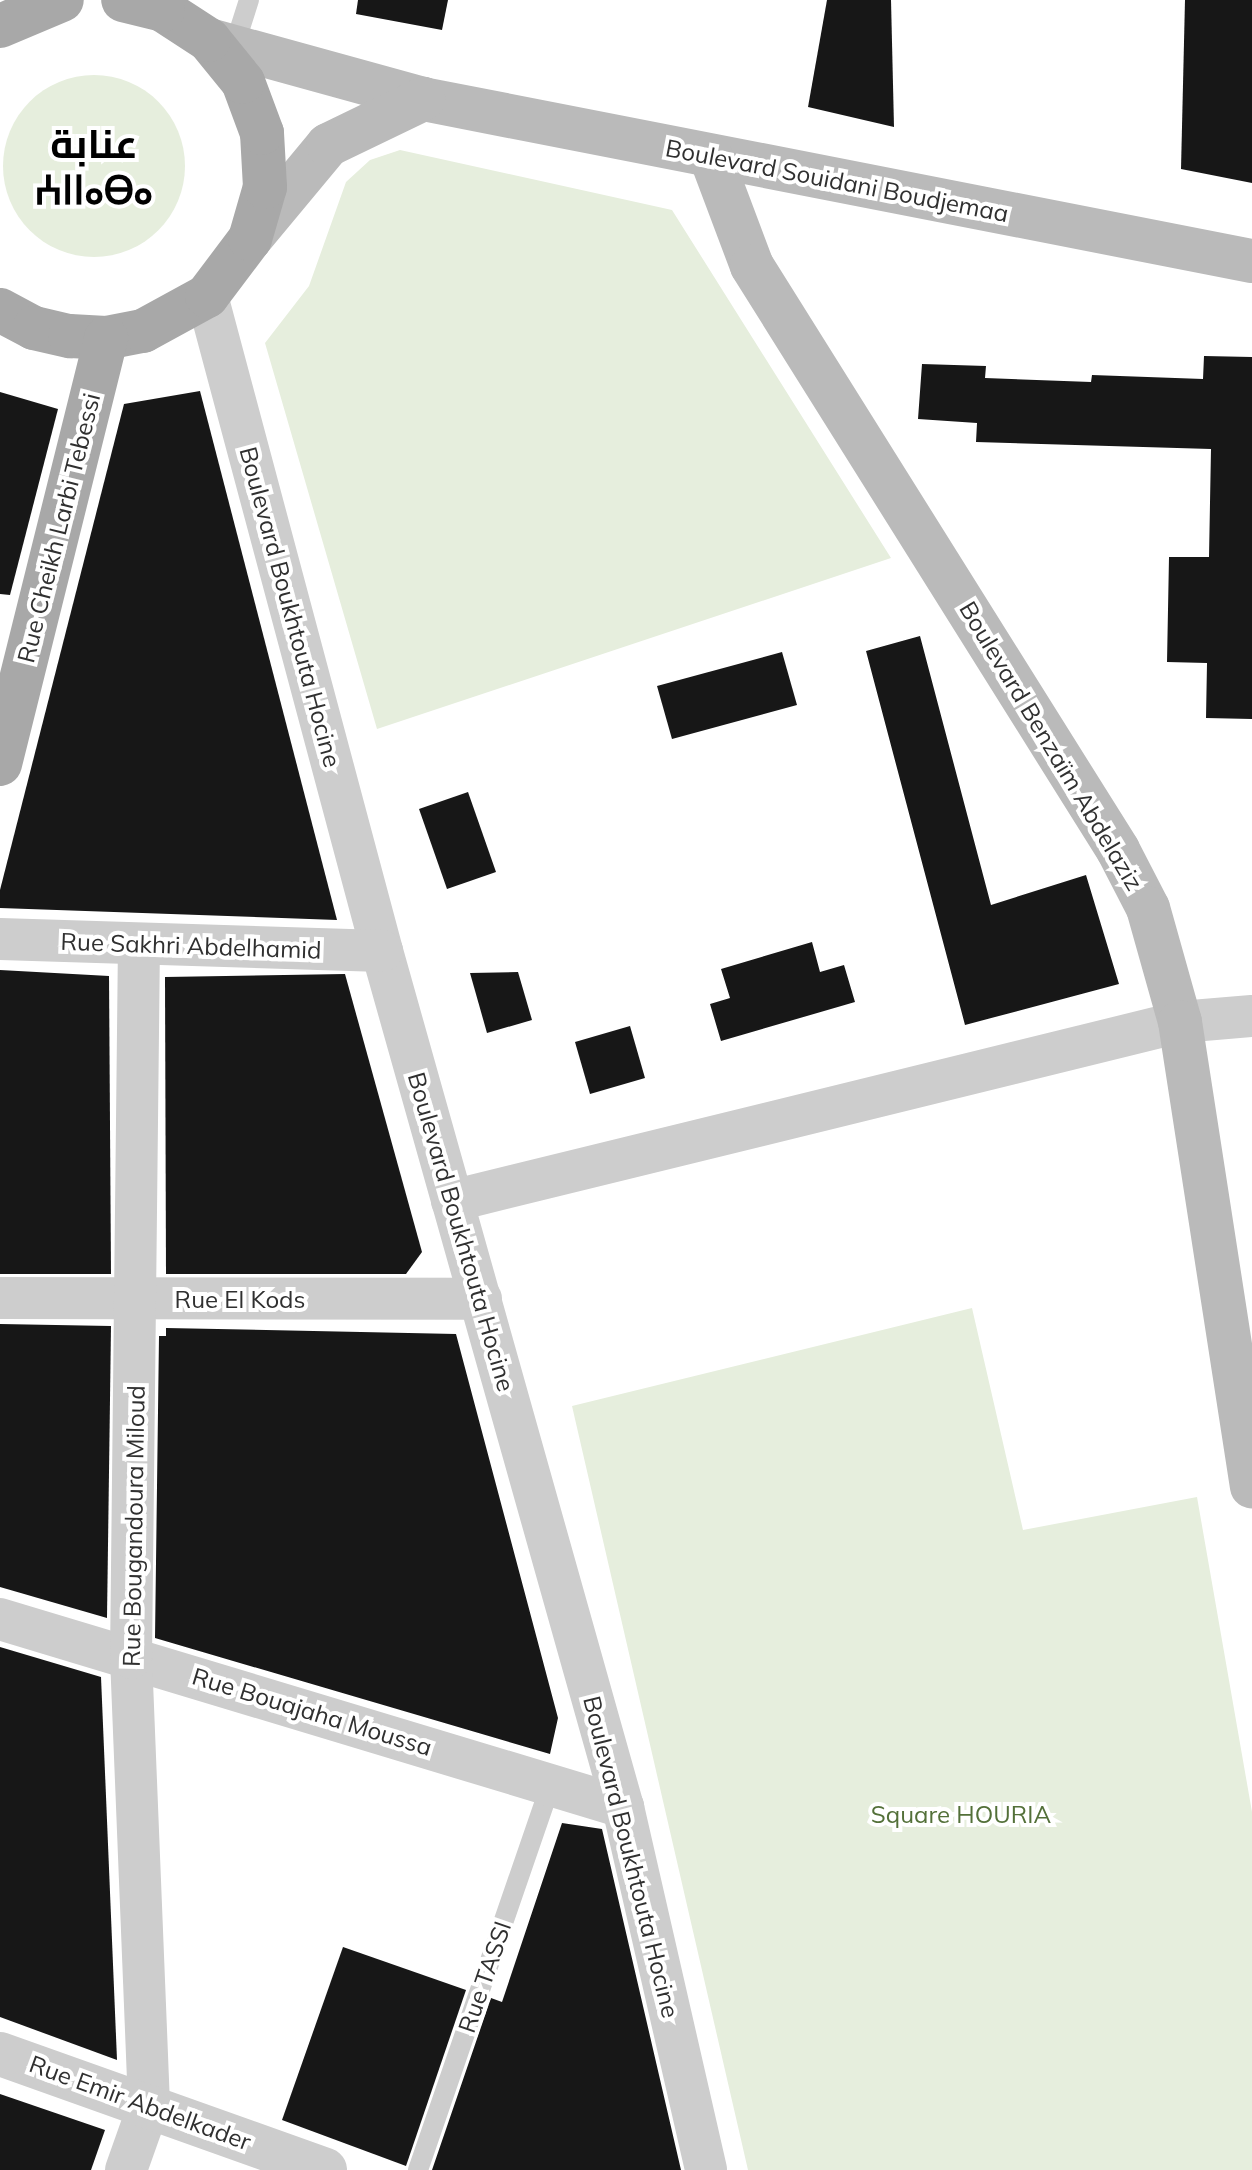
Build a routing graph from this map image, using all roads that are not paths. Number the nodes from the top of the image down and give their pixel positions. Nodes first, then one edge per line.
1 (58, 0) edge
2 (123, 0) edge
3 (188, 0) edge
4 (249, 0) edge
5 (0, 26) edge
6 (221, 43) junction
7 (423, 99) junction
8 (711, 157) junction
9 (250, 239) junction
10 (1252, 261) edge
11 (207, 296) junction
12 (0, 311) edge
13 (106, 338) junction
14 (0, 764) edge
15 (0, 939) edge
16 (139, 947) junction
17 (382, 951) junction
18 (1252, 1016) edge
19 (1180, 1022) junction
20 (452, 1201) junction
21 (0, 1298) edge
22 (481, 1299) junction
23 (139, 1300) junction
24 (1242, 1358) edge
25 (1252, 1486) edge
26 (0, 1619) edge
27 (131, 1658) junction
28 (551, 1784) junction
29 (623, 1807) junction
30 (0, 2054) edge
31 (149, 2105) junction
32 (126, 2170) edge
33 (325, 2170) edge
34 (418, 2170) edge
35 (706, 2170) edge

1 - 5 main road
2 - 6 main road
3 - 6 main road
4 - 6 lane
6 - 7 main road, Boulevard Souidani Boudjemaa
6 - 9 main road
7 - 8 main road, Boulevard Souidani Boudjemaa
7 - 9 main road
8 - 10 main road, Boulevard Souidani Boudjemaa
8 - 19 main road, Boulevard Benzaïm Abdelaziz
9 - 11 main road
11 - 13 main road
11 - 17 street, Boulevard Boukhtouta Hocine
12 - 13 main road
13 - 14 main road, Rue Cheikh Larbi Tebessi
15 - 16 street, Rue Sakhri Abdelhamid
16 - 17 street, Rue Sakhri Abdelhamid
16 - 23 street, Rue Bougandoura Miloud
17 - 20 street, Boulevard Boukhtouta Hocine
18 - 19 street
19 - 20 street
19 - 24 main road, Boulevard Benzaïm Abdelaziz
20 - 22 street, Boulevard Boukhtouta Hocine
21 - 23 street, Rue El Kods
22 - 23 street, Rue El Kods
22 - 29 street, Boulevard Boukhtouta Hocine
23 - 27 street, Rue Bougandoura Miloud
24 - 25 main road, Boulevard Benzaïm Abdelaziz
26 - 27 street, Rue Bouajaha Moussa
27 - 28 street, Rue Bouajaha Moussa
27 - 31 street, Rue Bougandoura Miloud
28 - 29 street, Rue Bouajaha Moussa
28 - 34 lane, Rue TASSI
29 - 35 street, Boulevard Boukhtouta Hocine
30 - 31 street, Rue Emir Abdelkader
31 - 32 street
31 - 33 street, Rue Emir Abdelkader

